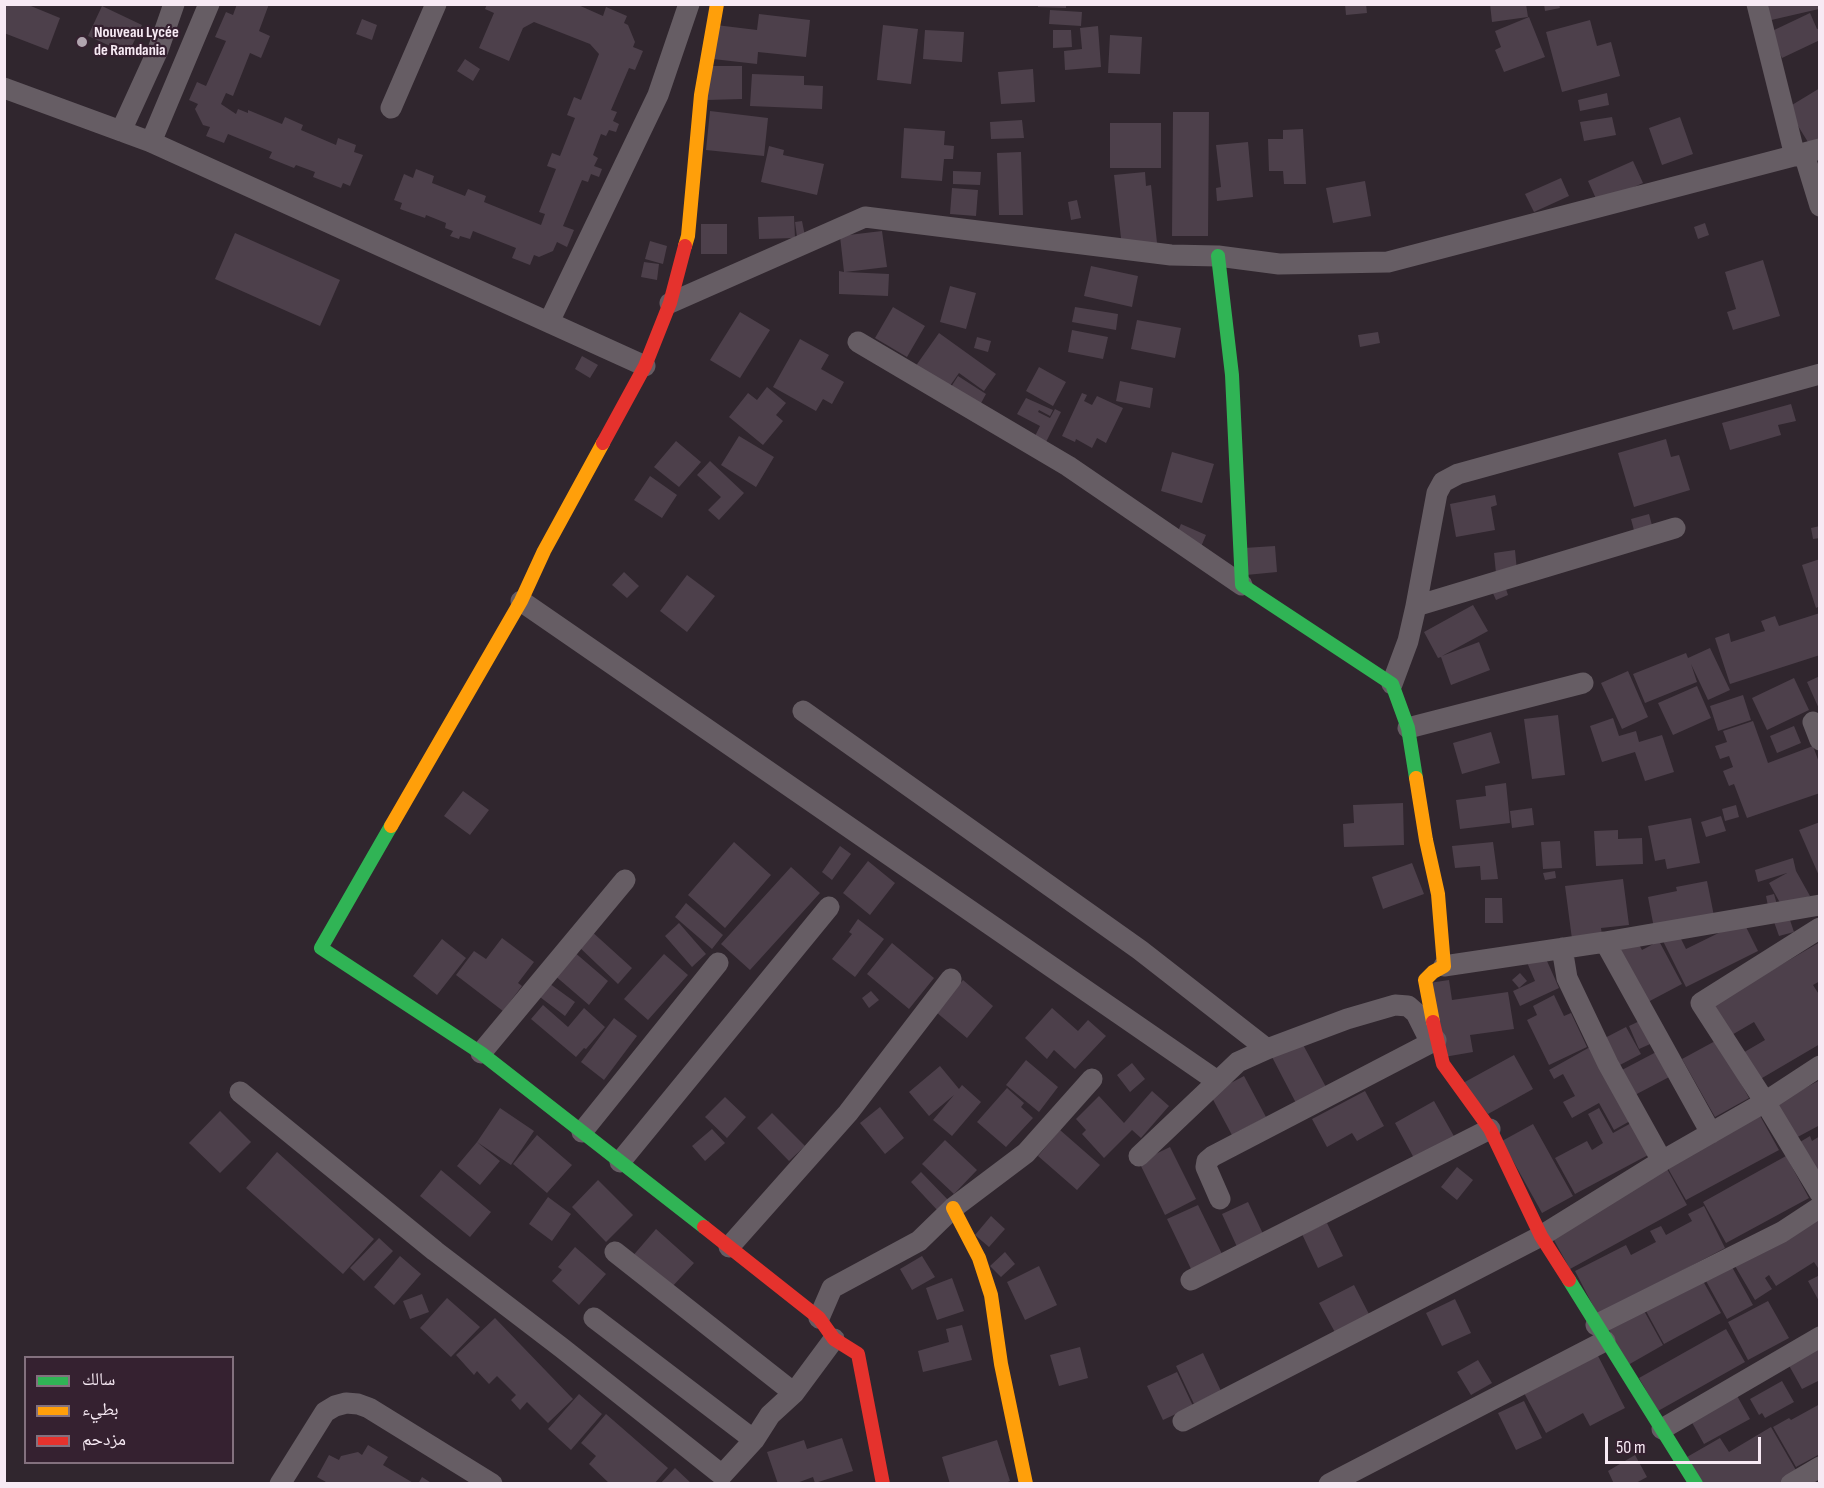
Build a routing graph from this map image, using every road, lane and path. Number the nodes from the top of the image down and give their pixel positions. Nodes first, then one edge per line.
1 (174, 4) edge
2 (209, 4) edge
3 (436, 4) edge
4 (689, 4) edge
5 (717, 4) edge
6 (1757, 4) edge
7 (4, 88) edge
8 (392, 108) dead end
9 (121, 131) junction
10 (151, 142) junction
11 (1806, 153) edge
12 (1820, 206) edge
13 (1218, 256) junction
14 (670, 303) junction
15 (549, 322) junction
16 (858, 342) dead end
17 (645, 366) junction
18 (1820, 374) edge
19 (1675, 528) dead end
20 (1242, 585) junction
21 (521, 601) junction
22 (1416, 606) junction
23 (1583, 683) dead end
24 (1392, 684) junction
25 (803, 711) dead end
26 (1408, 728) junction
27 (625, 879) dead end
28 (1820, 905) edge
29 (829, 907) dead end
30 (1820, 928) edge
31 (1605, 942) junction
32 (1562, 948) junction
33 (718, 963) dead end
34 (1444, 966) junction
35 (951, 980) dead end
36 (1433, 1042) junction
37 (1267, 1048) junction
38 (481, 1053) junction
39 (1820, 1066) edge
40 (1092, 1079) dead end
41 (1217, 1081) junction
42 (240, 1092) dead end
43 (1765, 1102) junction
44 (1490, 1129) junction
45 (582, 1132) junction
46 (1711, 1132) junction
47 (1139, 1156) dead end
48 (1662, 1161) junction
49 (620, 1162) junction
50 (1820, 1193) edge
51 (1220, 1199) dead end
52 (1820, 1207) edge
53 (953, 1208) junction
54 (1541, 1236) junction
55 (729, 1247) junction
56 (615, 1252) dead end
57 (1191, 1280) dead end
58 (594, 1318) dead end
59 (819, 1318) junction
60 (1601, 1333) junction
61 (1820, 1337) edge
62 (834, 1339) junction
63 (794, 1393) junction
64 (1183, 1421) dead end
65 (1662, 1429) junction
66 (754, 1440) junction
67 (1820, 1467) edge
68 (727, 1479) edge
69 (280, 1484) edge
70 (492, 1484) edge
71 (883, 1484) edge
72 (1026, 1484) edge
73 (1329, 1484) edge
74 (1696, 1484) edge
75 (1791, 1484) edge

1 - 9 street
2 - 10 street
3 - 8 street
4 - 15 street
5 - 14 street
6 - 11 street
7 - 9 street
9 - 10 street
10 - 15 street
11 - 12 street
11 - 13 street
13 - 14 street
13 - 20 street
14 - 17 street
15 - 17 street
16 - 20 street
17 - 21 street
18 - 22 street
19 - 22 street
20 - 24 street
21 - 38 street
21 - 41 street
22 - 24 street
23 - 26 street
24 - 26 street
25 - 37 street
26 - 34 street
27 - 38 street
28 - 31 street
29 - 49 street
30 - 43 street
31 - 32 street
31 - 46 street
32 - 34 street
32 - 48 street
33 - 45 street
34 - 36 street
35 - 55 street
36 - 37 street
36 - 44 street
36 - 51 street
37 - 41 street
38 - 45 street
39 - 43 street
40 - 53 street
41 - 47 street
42 - 68 street
43 - 46 street
43 - 50 street
44 - 54 street
44 - 57 street
45 - 49 street
46 - 48 street
48 - 54 street
49 - 55 street
52 - 60 street
53 - 59 street
53 - 72 street
54 - 60 street
54 - 64 street
55 - 59 street
56 - 63 street
58 - 66 street
59 - 62 street
60 - 65 street
60 - 73 street
61 - 65 street
62 - 63 street
62 - 71 street
63 - 66 street
65 - 74 street
66 - 68 street
67 - 75 street
69 - 70 street

